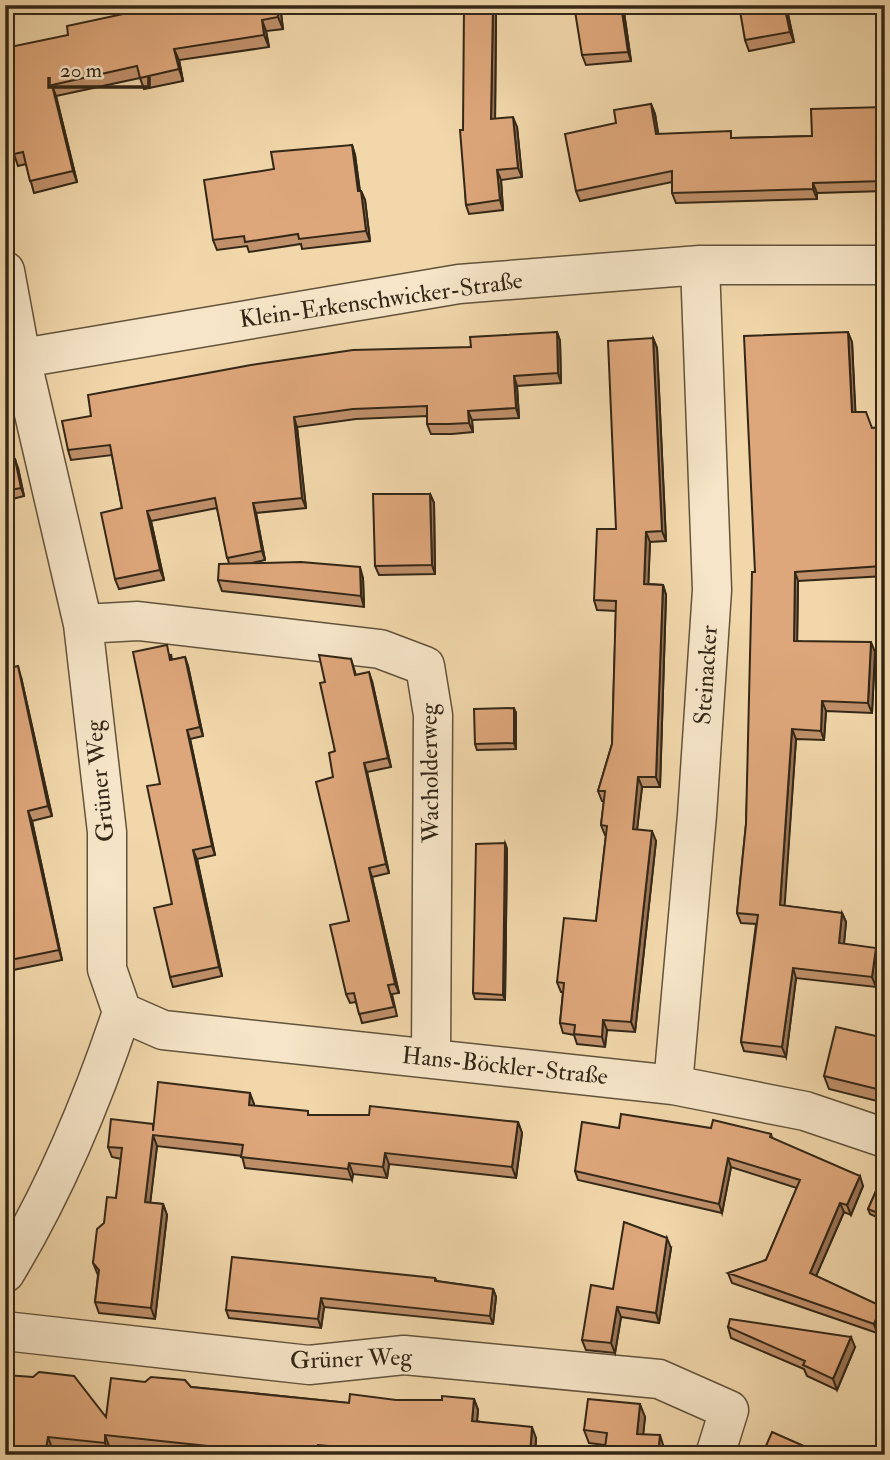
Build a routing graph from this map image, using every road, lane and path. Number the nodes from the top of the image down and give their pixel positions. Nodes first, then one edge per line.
1 (700, 265) junction
2 (885, 265) edge
3 (5, 271) edge
4 (13, 360) edge
5 (83, 624) junction
6 (122, 1012) junction
7 (431, 1058) junction
8 (673, 1085) junction
9 (885, 1138) edge
10 (5, 1273) edge
11 (5, 1331) edge
12 (715, 1455) edge

1 - 2 street, Klein-Erkenschwicker-Straße
1 - 4 street, Klein-Erkenschwicker-Straße
1 - 8 street, Steinacker
3 - 4 street, Grüner Weg
4 - 5 street, Grüner Weg
5 - 6 street, Grüner Weg
5 - 7 street, Wacholderweg
6 - 7 street, Hans-Böckler-Straße
6 - 10 street
7 - 8 street, Hans-Böckler-Straße
8 - 9 street, Hans-Böckler-Straße
11 - 12 street, Grüner Weg

